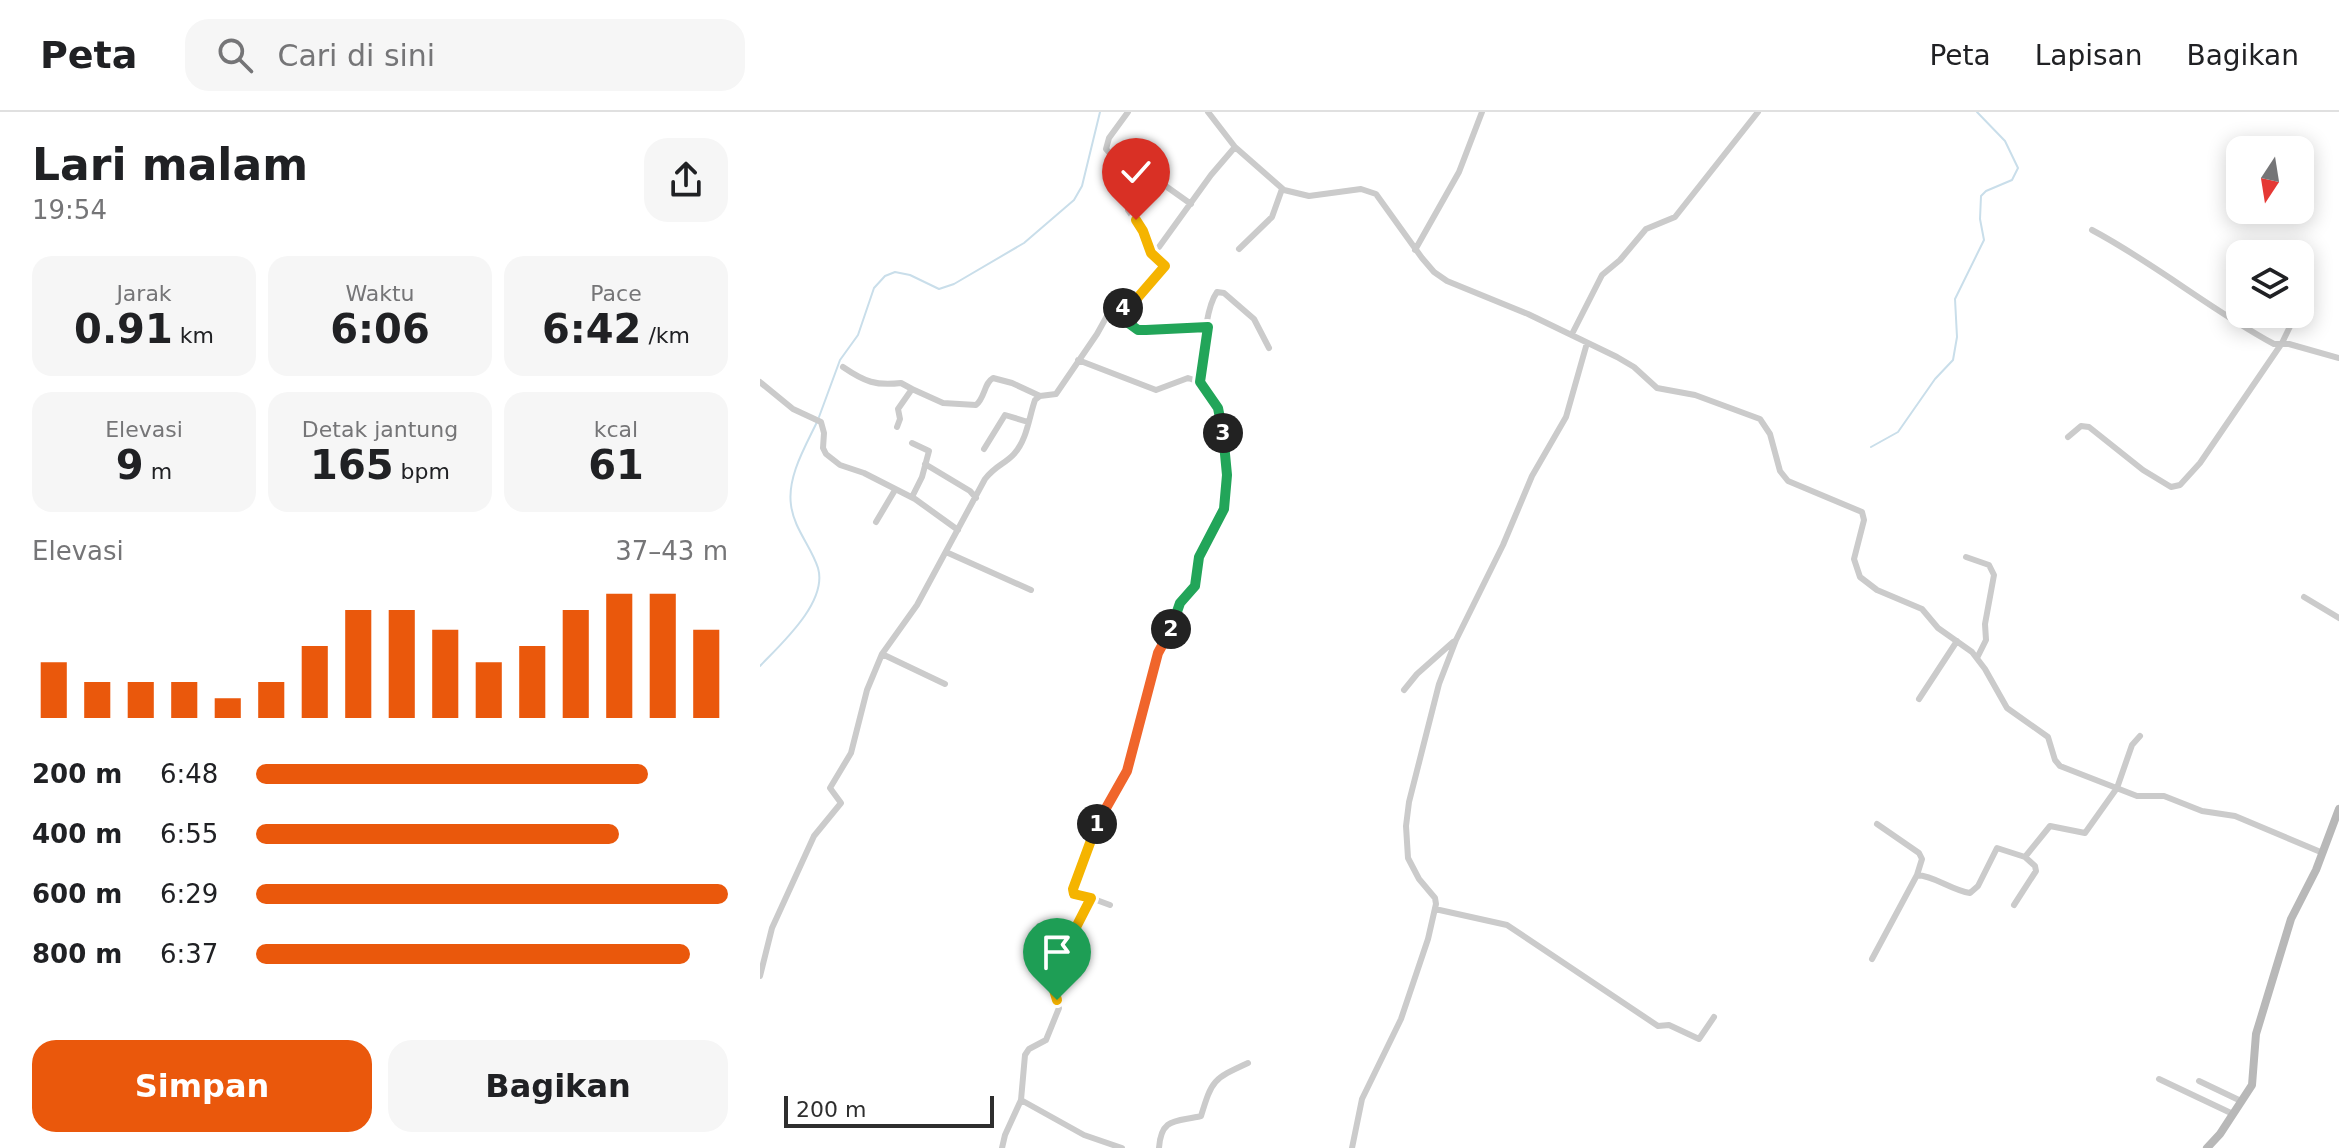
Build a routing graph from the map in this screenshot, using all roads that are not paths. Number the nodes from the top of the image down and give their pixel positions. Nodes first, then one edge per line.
1 (1128, 112) edge
2 (1208, 112) edge
3 (1482, 112) edge
4 (1758, 112) edge
5 (1235, 147) junction
6 (1125, 170) junction
7 (1282, 189) junction
8 (1191, 204) junction
9 (2092, 230) dead end
10 (1239, 249) dead end
11 (1150, 250) junction
12 (1415, 250) junction
13 (1123, 307) junction
14 (1208, 327) junction
15 (2289, 328) edge
16 (1572, 334) junction
17 (1587, 343) junction
18 (2282, 343) junction
19 (1269, 348) dead end
20 (2339, 358) edge
21 (1078, 360) junction
22 (843, 367) dead end
23 (760, 382) edge
24 (1200, 382) junction
25 (912, 389) junction
26 (1040, 396) junction
27 (1028, 422) junction
28 (897, 427) dead end
29 (2068, 437) dead end
30 (912, 443) dead end
31 (984, 449) dead end
32 (925, 464) junction
33 (895, 490) junction
34 (912, 497) junction
35 (976, 498) junction
36 (876, 522) dead end
37 (958, 530) junction
38 (946, 552) junction
39 (1966, 557) dead end
40 (1031, 590) dead end
41 (2304, 597) dead end
42 (2339, 618) edge
43 (1456, 640) junction
44 (1957, 641) junction
45 (882, 654) junction
46 (1977, 658) junction
47 (945, 684) dead end
48 (1404, 690) dead end
49 (1919, 699) dead end
50 (2140, 736) dead end
51 (2117, 788) junction
52 (2339, 809) edge
53 (1877, 824) dead end
54 (2323, 853) junction
55 (2025, 857) junction
56 (1917, 875) junction
57 (1091, 898) junction
58 (1110, 905) dead end
59 (2014, 905) dead end
60 (1435, 909) junction
61 (1039, 926) dead end
62 (1071, 937) junction
63 (1872, 959) dead end
64 (760, 976) edge
65 (1714, 1017) dead end
66 (1248, 1063) dead end
67 (2159, 1079) dead end
68 (2199, 1081) dead end
69 (1021, 1100) junction
70 (2241, 1101) junction
71 (2233, 1114) junction
72 (1002, 1148) edge
73 (1122, 1148) edge
74 (1159, 1148) edge
75 (1352, 1148) edge
76 (2207, 1148) edge

1 - 6 street
2 - 5 street
3 - 12 street
4 - 16 street
5 - 7 street
5 - 8 street
6 - 8 street
6 - 11 street
7 - 10 street
7 - 12 street
8 - 11 street
9 - 18 street
11 - 13 street
12 - 16 street
13 - 14 street
13 - 21 street
14 - 19 street
14 - 24 street
15 - 18 street
16 - 17 street
17 - 43 street
17 - 44 street
18 - 20 street
18 - 29 street
21 - 24 street
21 - 26 street
22 - 25 street
23 - 33 street
24 - 57 street
25 - 26 street
25 - 28 street
26 - 27 street
27 - 31 street
27 - 35 street
30 - 32 street
32 - 34 street
32 - 35 street
33 - 34 street
33 - 36 street
34 - 37 street
35 - 37 street
37 - 38 street
38 - 40 street
38 - 45 street
39 - 46 street
41 - 42 street
43 - 48 street
43 - 60 street
44 - 46 street
44 - 49 street
45 - 47 street
45 - 64 street
46 - 51 street
50 - 51 street
51 - 54 street
51 - 55 street
52 - 54 street
53 - 56 street
54 - 70 street
55 - 56 street
55 - 59 street
56 - 63 street
57 - 58 street
57 - 62 street
60 - 65 street
60 - 75 street
61 - 62 street
62 - 69 street
66 - 74 street
67 - 71 street
68 - 70 street
69 - 72 street
69 - 73 street
70 - 71 street
71 - 76 street

